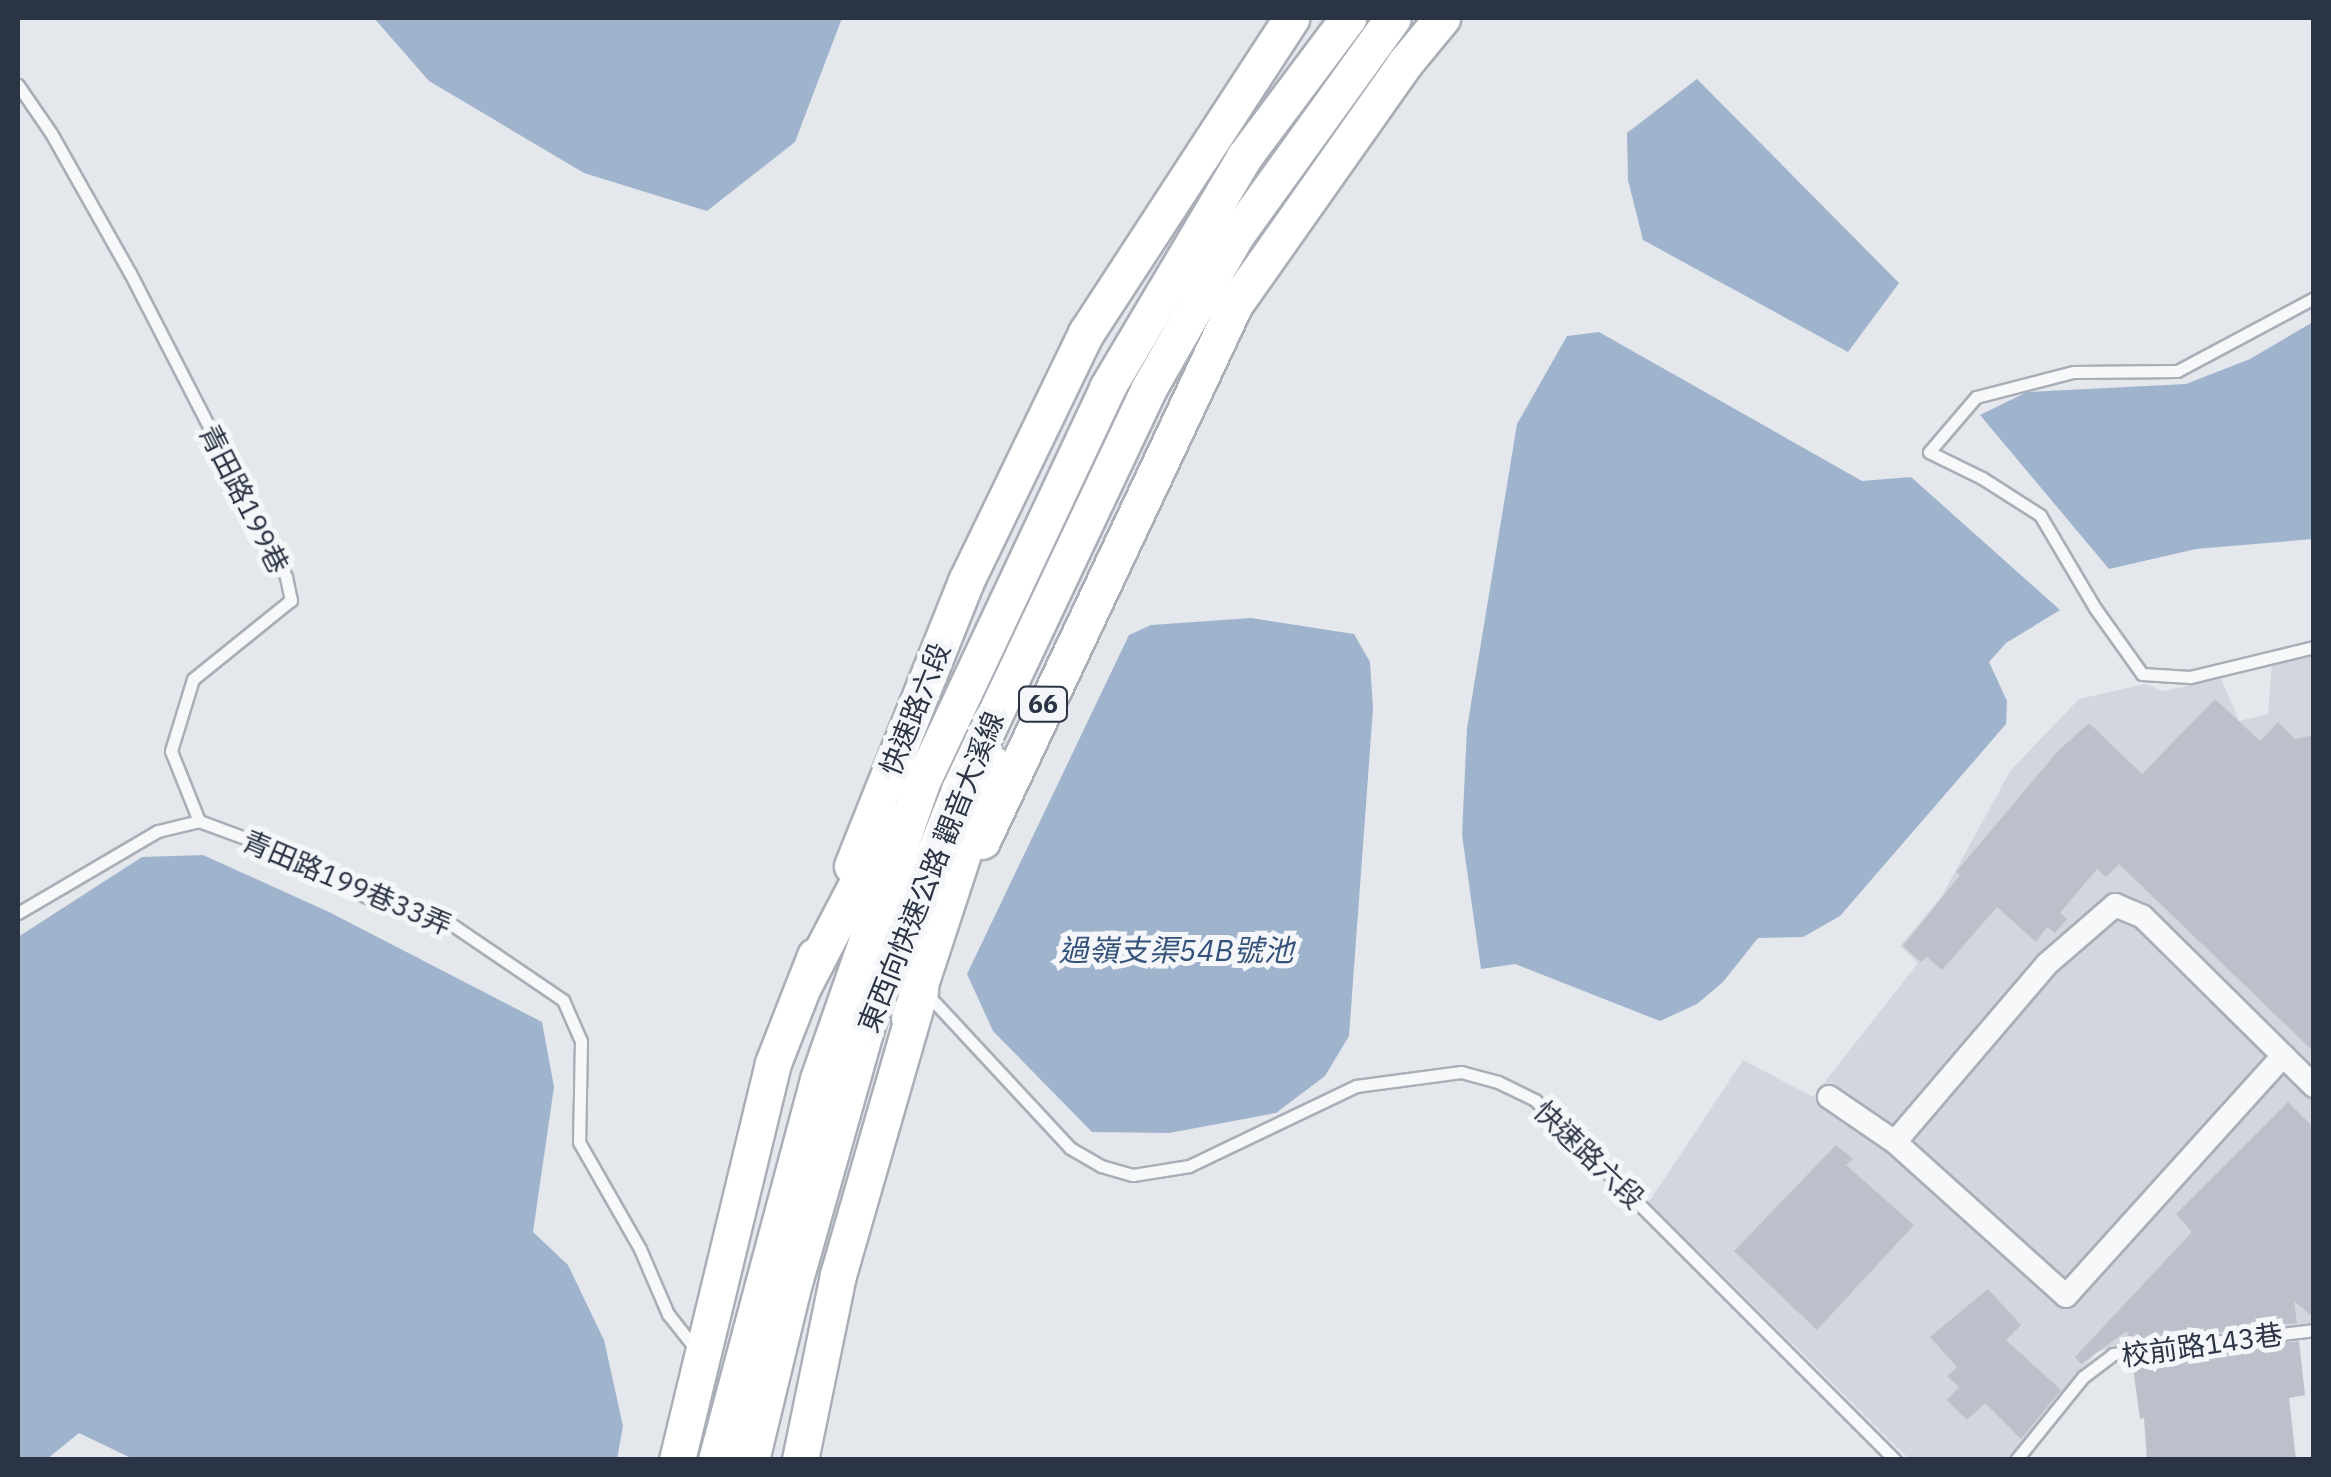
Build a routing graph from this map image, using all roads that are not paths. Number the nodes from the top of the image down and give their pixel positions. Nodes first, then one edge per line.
1 (1291, 18) edge
2 (1348, 18) edge
3 (1393, 18) edge
4 (1442, 18) edge
5 (18, 84) edge
6 (2314, 298) edge
7 (1012, 586) junction
8 (1046, 602) junction
9 (2314, 646) edge
10 (200, 821) junction
11 (18, 913) edge
12 (804, 985) junction
13 (915, 1003) junction
14 (2284, 1056) junction
15 (2314, 1086) edge
16 (1829, 1097) dead end
17 (1895, 1142) junction
18 (2314, 1330) edge
19 (702, 1356) junction
20 (677, 1460) edge
21 (716, 1460) edge
22 (751, 1460) edge
23 (800, 1460) edge
24 (1896, 1460) edge
25 (2016, 1460) edge

1 - 12 main road, 快速路六段
2 - 7 main road, 東西向快速公路 觀音大溪線
3 - 8 main road, 東西向快速公路 觀音大溪線 / 66
4 - 13 main road, 66
5 - 10 lane, 青田路199巷
6 - 9 lane
7 - 12 main road
7 - 21 main road, 東西向快速公路 觀音大溪線
8 - 13 main road
8 - 22 main road, 東西向快速公路 觀音大溪線 / 66
10 - 11 lane
10 - 19 lane, 青田路199巷33弄
12 - 19 main road, 快速路六段
13 - 23 main road, 66
13 - 24 lane, 快速路六段
14 - 15 street
14 - 17 street
14 - 17 street
16 - 17 street
18 - 25 lane, 校前路143巷
19 - 20 main road, 快速路六段

